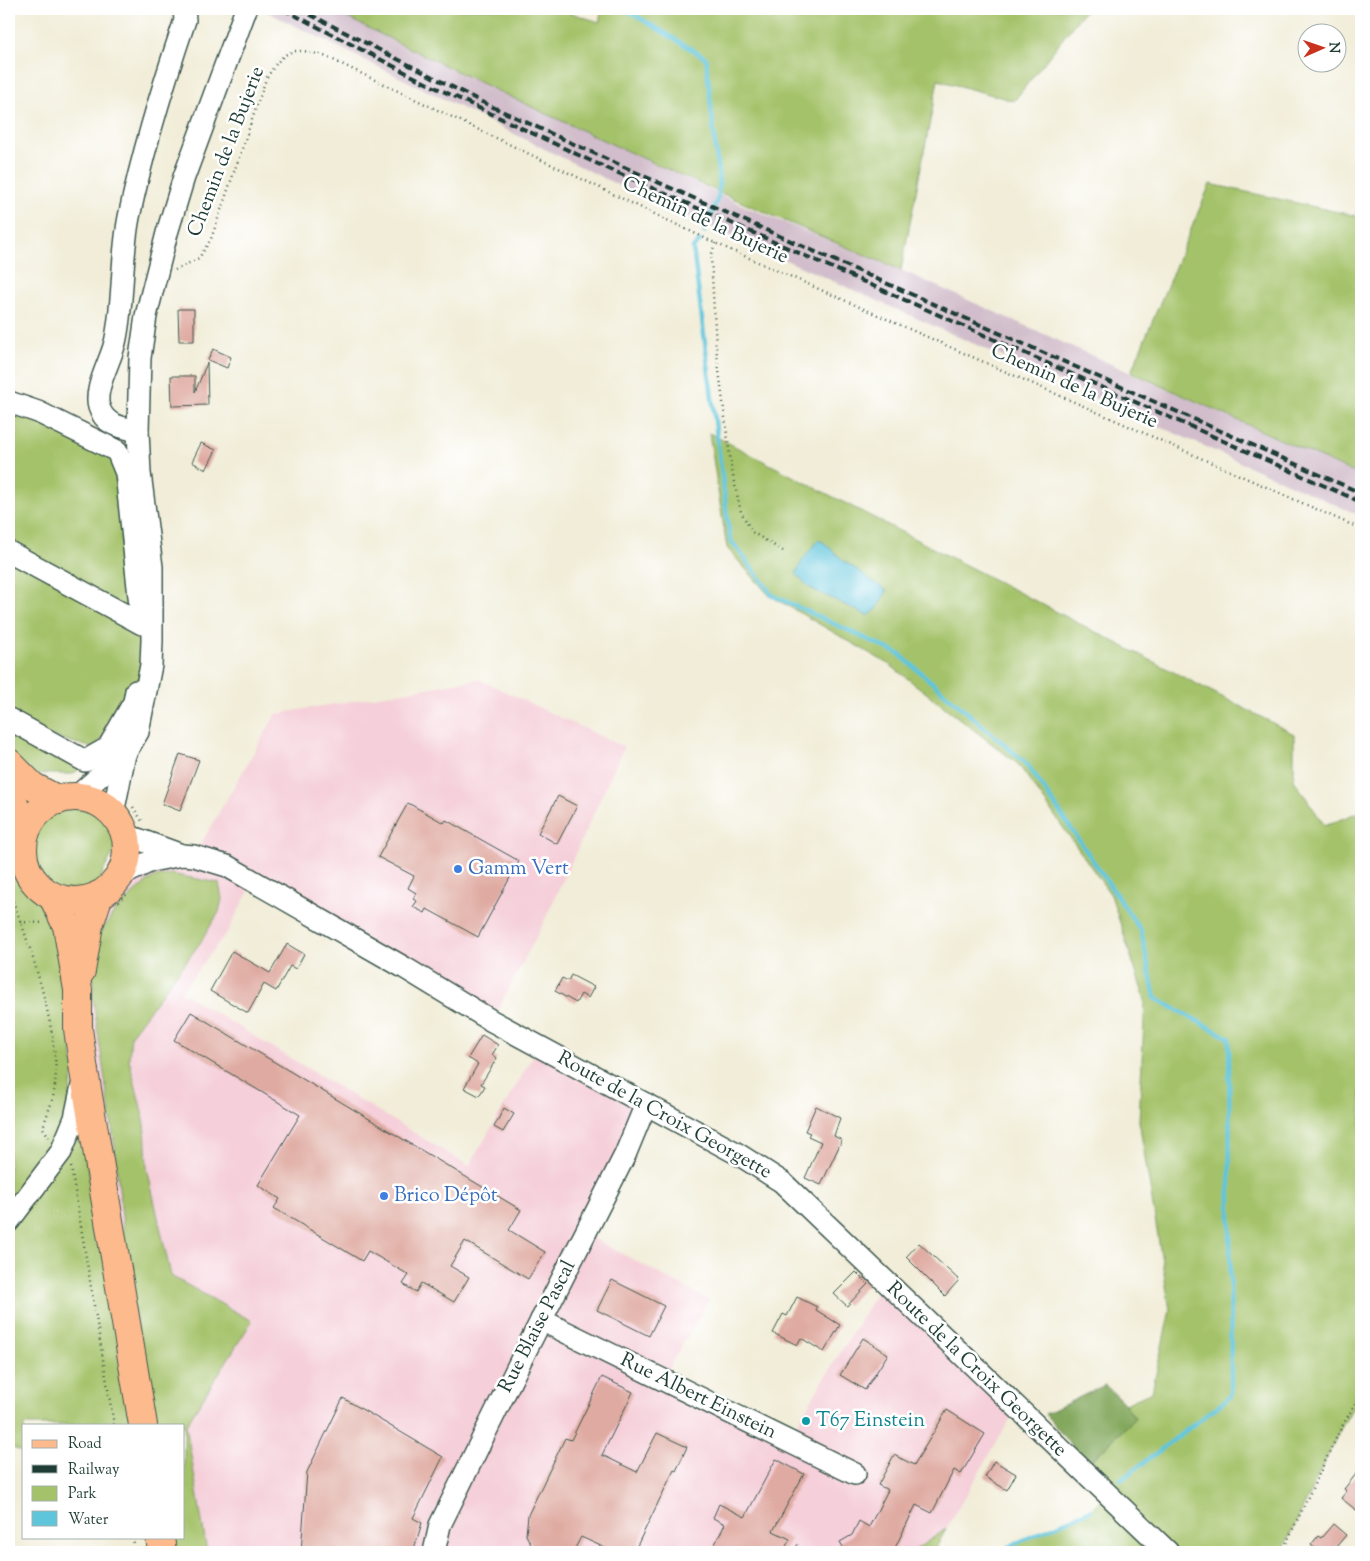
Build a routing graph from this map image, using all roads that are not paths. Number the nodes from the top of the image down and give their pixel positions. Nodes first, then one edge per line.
1 (184, 9) edge
2 (244, 12) edge
3 (9, 402) edge
4 (138, 431) junction
5 (9, 552) edge
6 (142, 624) junction
7 (9, 719) edge
8 (125, 754) junction
9 (9, 764) edge
10 (9, 794) edge
11 (67, 799) junction
12 (129, 821) junction
13 (26, 830) junction
14 (182, 855) junction
15 (128, 881) junction
16 (53, 896) junction
17 (107, 900) junction
18 (78, 990) junction
19 (84, 1071) junction
20 (646, 1104) junction
21 (9, 1221) edge
22 (541, 1320) junction
23 (143, 1424) edge
24 (855, 1474) dead end
25 (160, 1538) edge
26 (162, 1552) edge
27 (437, 1552) edge
28 (1168, 1552) edge

1 - 4 street
2 - 4 street
3 - 6 street
4 - 8 street
5 - 6 street
6 - 7 street
8 - 11 street
8 - 12 street
9 - 11 main road
10 - 13 main road
11 - 12 main road
11 - 13 main road
12 - 14 street, Route de la Croix Georgette
12 - 15 main road
13 - 16 main road
14 - 15 street, Route de la Croix Georgette
14 - 20 street, Route de la Croix Georgette
15 - 17 main road
16 - 17 main road
16 - 18 main road
17 - 18 main road
18 - 19 main road
19 - 21 street
19 - 23 main road
20 - 22 street, Rue Blaise Pascal
20 - 28 street, Route de la Croix Georgette
22 - 24 street, Rue Albert Einstein
22 - 27 street, Rue Blaise Pascal
25 - 26 main road

